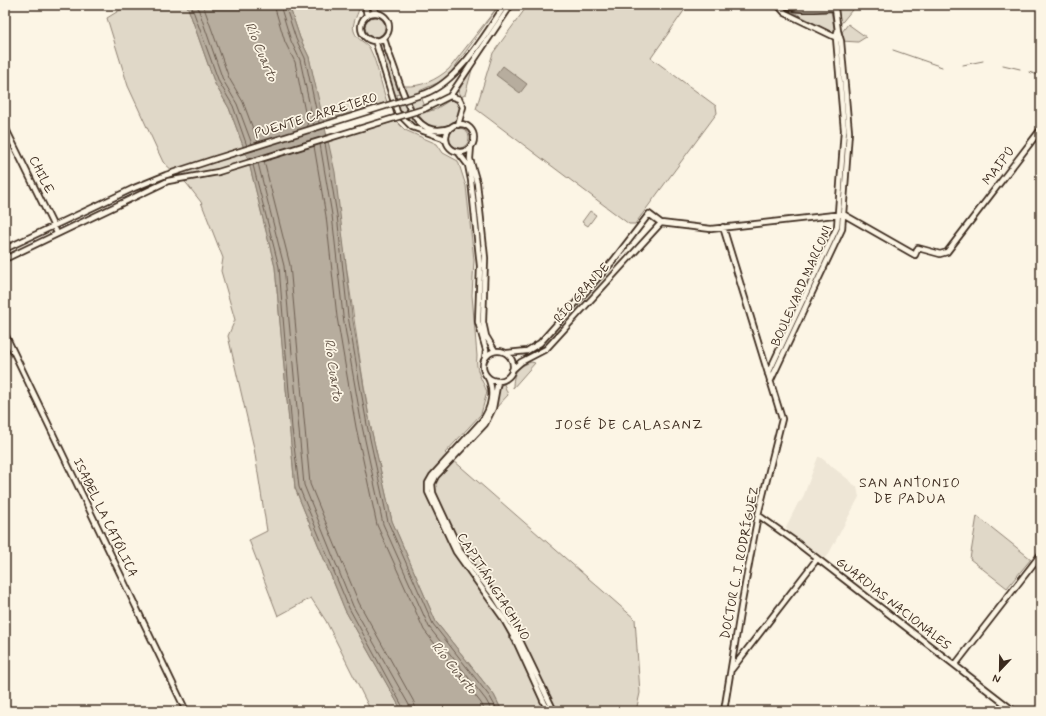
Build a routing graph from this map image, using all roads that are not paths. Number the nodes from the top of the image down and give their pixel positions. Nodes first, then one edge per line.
1 (365, 5) edge
2 (372, 5) edge
3 (505, 5) edge
4 (511, 5) edge
5 (778, 5) edge
6 (787, 5) edge
7 (376, 13) junction
8 (367, 16) junction
9 (384, 38) junction
10 (375, 40) junction
11 (839, 40) junction
12 (450, 96) junction
13 (458, 125) junction
14 (5, 127) edge
15 (452, 127) junction
16 (1041, 129) edge
17 (446, 141) junction
18 (471, 146) junction
19 (458, 152) junction
20 (840, 213) junction
21 (662, 222) junction
22 (53, 226) junction
23 (723, 227) junction
24 (57, 233) junction
25 (5, 250) edge
26 (5, 259) edge
27 (5, 334) edge
28 (494, 351) junction
29 (507, 353) junction
30 (485, 358) junction
31 (512, 370) junction
32 (768, 374) junction
33 (487, 376) junction
34 (498, 381) junction
35 (770, 382) junction
36 (758, 515) junction
37 (1041, 554) edge
38 (817, 559) junction
39 (955, 665) junction
40 (731, 671) junction
41 (186, 711) edge
42 (548, 711) edge
43 (554, 711) edge
44 (724, 711) edge
45 (1014, 711) edge

1 - 8 main road
2 - 7 main road
3 - 22 main road, PUENTE CARRETERO, bridge
4 - 12 main road
5 - 11 main road
6 - 11 main road, BOULEVARD MARCONI
7 - 8 main road
7 - 9 main road
8 - 10 main road
9 - 10 main road
9 - 15 main road
10 - 17 main road
11 - 20 main road, BOULEVARD MARCONI
12 - 13 main road
12 - 24 main road, bridge
13 - 15 main road
13 - 18 main road
14 - 22 main road, CHILE
15 - 17 main road
16 - 20 main road, MAIPÚ
17 - 19 main road
18 - 19 main road
18 - 28 main road
19 - 30 main road
20 - 23 main road
20 - 32 main road, BOULEVARD MARCONI
20 - 35 main road, BOULEVARD MARCONI
21 - 23 main road
21 - 29 main road, RÍO GRANDE
21 - 31 main road, RÍO GRANDE
22 - 24 main road, CHILE
22 - 25 main road, PUENTE CARRETERO
23 - 32 main road
24 - 26 main road
27 - 41 main road, ISABEL LA CATÓLICA
28 - 29 main road
28 - 30 main road
29 - 31 main road
30 - 33 main road
31 - 34 main road
32 - 35 main road
33 - 34 main road
33 - 42 main road, CAPITÁN GIACHINO
34 - 43 main road, CAPITÁN GIACHINO
35 - 36 main road, DOCTOR C. J. RODRÍGUEZ
36 - 38 main road, GUARDIAS NACIONALES
36 - 40 main road, DOCTOR C. J. RODRÍGUEZ
37 - 39 main road
38 - 39 main road, GUARDIAS NACIONALES
38 - 40 main road
39 - 45 main road, GUARDIAS NACIONALES
40 - 44 main road, DOCTOR C. J. RODRÍGUEZ

